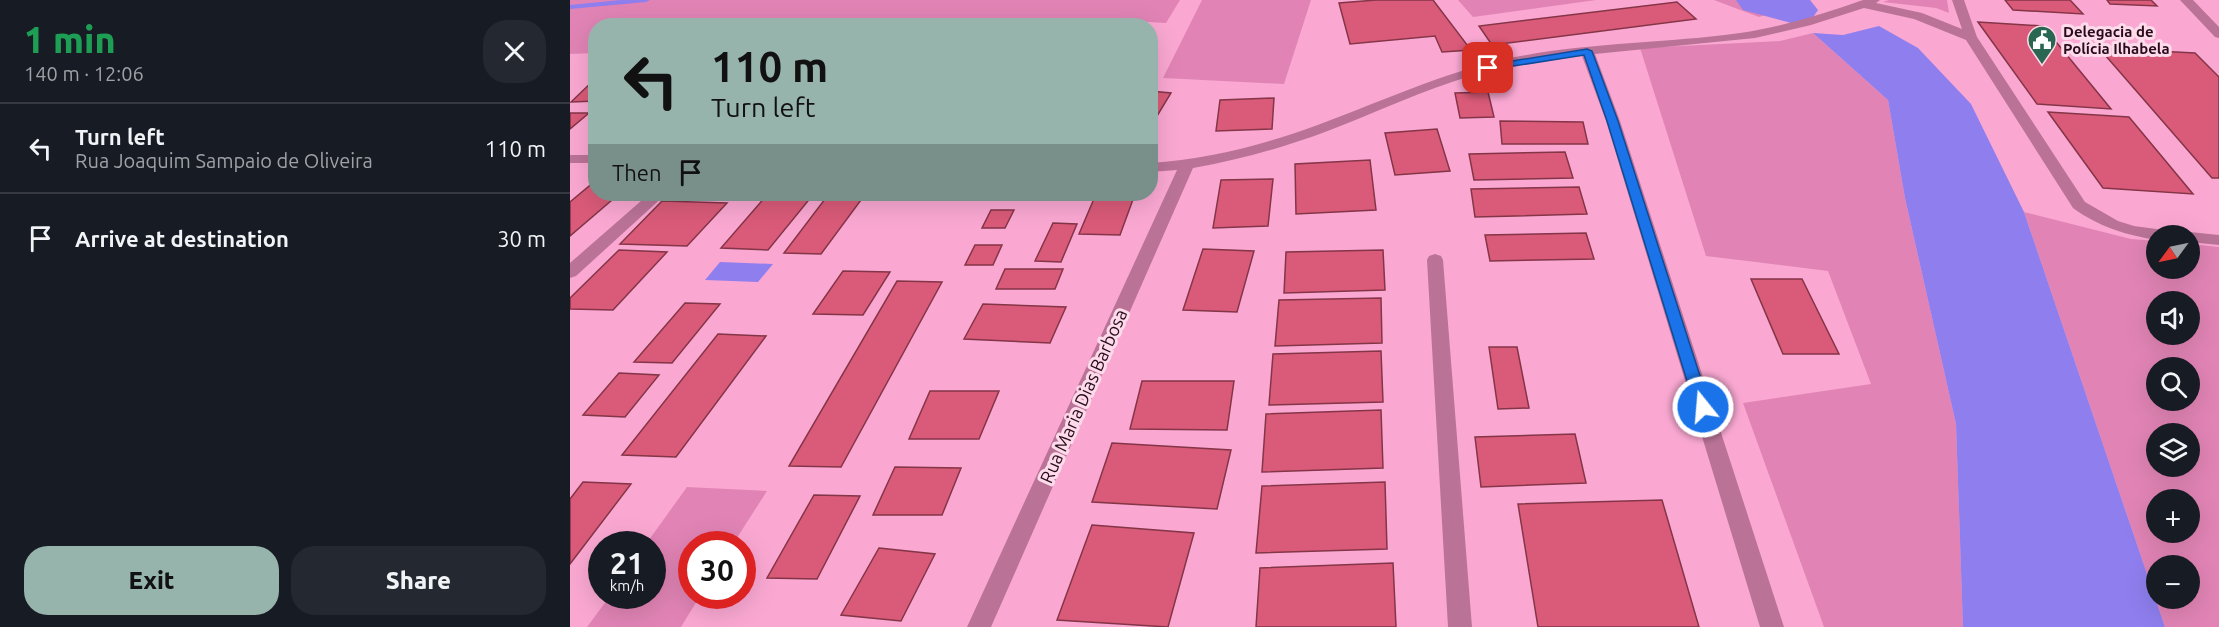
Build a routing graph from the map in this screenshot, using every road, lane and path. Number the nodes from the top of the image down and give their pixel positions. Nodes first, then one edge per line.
1 (1958, 0) edge
2 (2186, 0) edge
3 (1868, 2) edge
4 (2219, 34) edge
5 (1971, 37) junction
6 (1587, 51) junction
7 (570, 159) edge
8 (588, 159) edge
9 (1186, 166) junction
10 (1158, 168) edge
11 (650, 201) edge
12 (2146, 233) edge
13 (2200, 238) edge
14 (2219, 240) edge
15 (1435, 260) dead end
16 (570, 272) edge
17 (979, 627) edge
18 (1460, 627) edge
19 (1772, 627) edge

1 - 5 street
2 - 4 street
3 - 5 street
3 - 6 street
5 - 12 street
6 - 9 street
6 - 19 street
7 - 8 street
9 - 10 street
9 - 17 street, Rua Maria Dias Barbosa
11 - 16 street
13 - 14 street
15 - 18 street

